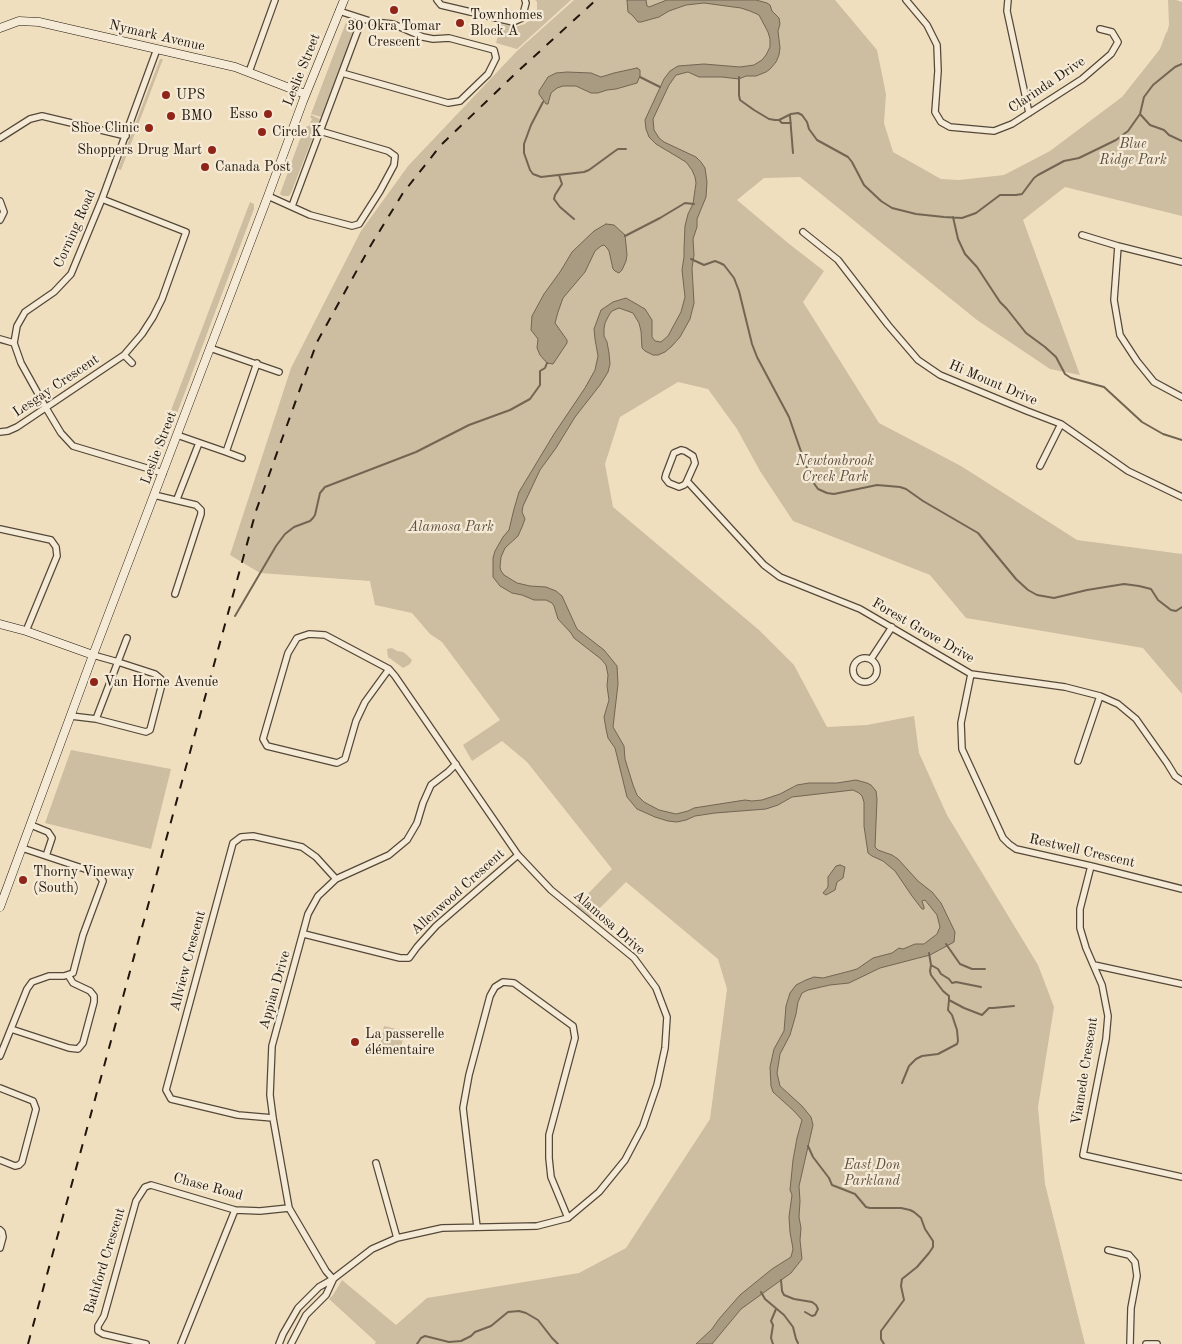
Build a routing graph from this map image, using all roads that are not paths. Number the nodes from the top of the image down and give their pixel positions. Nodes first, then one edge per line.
1 (275, 0) edge
2 (344, 0) edge
3 (437, 0) edge
4 (525, 0) edge
5 (906, 0) edge
6 (1008, 0) edge
7 (339, 11) junction
8 (362, 19) junction
9 (0, 28) edge
10 (1100, 29) dead end
11 (158, 49) junction
12 (249, 72) junction
13 (342, 73) junction
14 (305, 94) junction
15 (1029, 113) junction
16 (320, 131) junction
17 (126, 136) junction
18 (0, 138) edge
19 (268, 196) junction
20 (102, 199) junction
21 (0, 201) edge
22 (292, 206) junction
23 (0, 220) edge
24 (803, 232) dead end
25 (1082, 235) dead end
26 (1118, 246) junction
27 (1182, 262) edge
28 (0, 339) edge
29 (14, 343) junction
30 (210, 348) junction
31 (124, 355) junction
32 (132, 363) dead end
33 (257, 363) junction
34 (279, 372) dead end
35 (1182, 397) edge
36 (46, 408) junction
37 (1061, 424) junction
38 (0, 432) edge
39 (177, 435) junction
40 (199, 443) junction
41 (226, 452) junction
42 (242, 458) dead end
43 (1040, 466) dead end
44 (163, 474) junction
45 (687, 481) junction
46 (154, 494) junction
47 (1182, 497) edge
48 (176, 499) junction
49 (0, 529) edge
50 (175, 594) dead end
51 (0, 624) edge
52 (892, 627) junction
53 (26, 631) junction
54 (127, 638) dead end
55 (93, 655) junction
56 (871, 659) junction
57 (118, 662) junction
58 (389, 669) junction
59 (971, 674) junction
60 (1100, 696) junction
61 (71, 716) junction
62 (96, 719) junction
63 (1078, 760) dead end
64 (456, 764) junction
65 (1182, 781) edge
66 (31, 825) junction
67 (22, 848) junction
68 (518, 855) junction
69 (46, 856) junction
70 (1091, 866) junction
71 (336, 879) junction
72 (1182, 889) edge
73 (0, 907) edge
74 (304, 934) junction
75 (1094, 965) junction
76 (68, 975) junction
77 (1182, 984) edge
78 (10, 1029) junction
79 (0, 1056) edge
80 (0, 1088) edge
81 (273, 1118) junction
82 (0, 1160) edge
83 (376, 1163) dead end
84 (1182, 1177) edge
85 (152, 1185) joint
86 (289, 1208) junction
87 (235, 1210) junction
88 (568, 1218) junction
89 (477, 1227) junction
90 (0, 1230) edge
91 (397, 1238) junction
92 (0, 1248) edge
93 (1108, 1250) dead end
94 (333, 1280) junction
95 (146, 1344) edge
96 (181, 1344) edge
97 (280, 1344) edge
98 (291, 1344) edge
99 (1130, 1344) edge
100 (1146, 1344) edge
101 (1157, 1344) edge

1 - 12 street
2 - 7 main road, Leslie Street
3 - 4 street
5 - 15 street, Clarinda Drive
6 - 15 street
7 - 8 street
7 - 14 main road, Leslie Street
8 - 13 street
8 - 13 street
9 - 11 main road, Nymark Avenue
10 - 15 street, Clarinda Drive
11 - 12 main road, Nymark Avenue
11 - 17 street, Corning Road
12 - 14 main road, Nymark Avenue
13 - 16 street
14 - 19 main road, Leslie Street
16 - 22 street
16 - 22 street
17 - 18 street
17 - 20 street, Corning Road
19 - 22 street
19 - 30 main road, Leslie Street
20 - 29 street, Corning Road
20 - 31 street, Lesgay Crescent
21 - 23 street
24 - 37 street, Hi Mount Drive
25 - 26 street
26 - 27 street
26 - 35 street
28 - 29 street
29 - 36 street
30 - 33 street
30 - 39 main road, Leslie Street
31 - 32 street
31 - 36 street, Lesgay Crescent
33 - 34 street
33 - 41 street
36 - 38 street, Lesgay Crescent
36 - 44 street
37 - 43 street
37 - 47 street, Hi Mount Drive
39 - 40 street
39 - 44 main road, Leslie Street
40 - 41 street
40 - 48 street
41 - 42 street
44 - 46 main road, Leslie Street
45 - 45 street
45 - 52 street, Forest Grove Drive
46 - 48 street
46 - 55 main road, Leslie Street
48 - 50 street
49 - 53 street
51 - 53 main road
52 - 56 street
52 - 59 street, Forest Grove Drive
53 - 55 main road
54 - 57 street
55 - 57 street
55 - 61 main road, Leslie Street
56 - 56 street
57 - 62 street
57 - 62 street
58 - 58 street, Alamosa Drive
58 - 64 street, Alamosa Drive
59 - 60 street, Forest Grove Drive
59 - 70 street, Restwell Crescent
60 - 63 street
60 - 65 street, Forest Grove Drive
61 - 62 street
61 - 66 main road, Leslie Street
64 - 68 street, Alamosa Drive
64 - 71 street, Appian Drive
66 - 67 main road, Leslie Street
66 - 69 street
67 - 69 street
67 - 73 main road, Leslie Street
68 - 74 street, Allenwood Crescent
68 - 88 street, Alamosa Drive
69 - 76 street
70 - 72 street, Restwell Crescent
70 - 75 street, Viamede Crescent
71 - 74 street, Appian Drive
71 - 81 street, Allview Crescent
74 - 81 street, Appian Drive
75 - 77 street
75 - 84 street, Viamede Crescent
76 - 78 street
76 - 78 street
78 - 79 street
80 - 82 street
81 - 86 street, Appian Drive
83 - 91 street
85 - 87 street, Chase Road
85 - 95 street, Bathford Crescent
86 - 87 street, Chase Road
86 - 94 street, Appian Drive
87 - 96 street
88 - 89 street, Alamosa Drive
88 - 89 street
89 - 91 street, Alamosa Drive
90 - 92 street
91 - 94 street, Alamosa Drive
93 - 99 street
94 - 97 street, Alamosa Drive
94 - 98 street, Alamosa Drive
100 - 101 street

